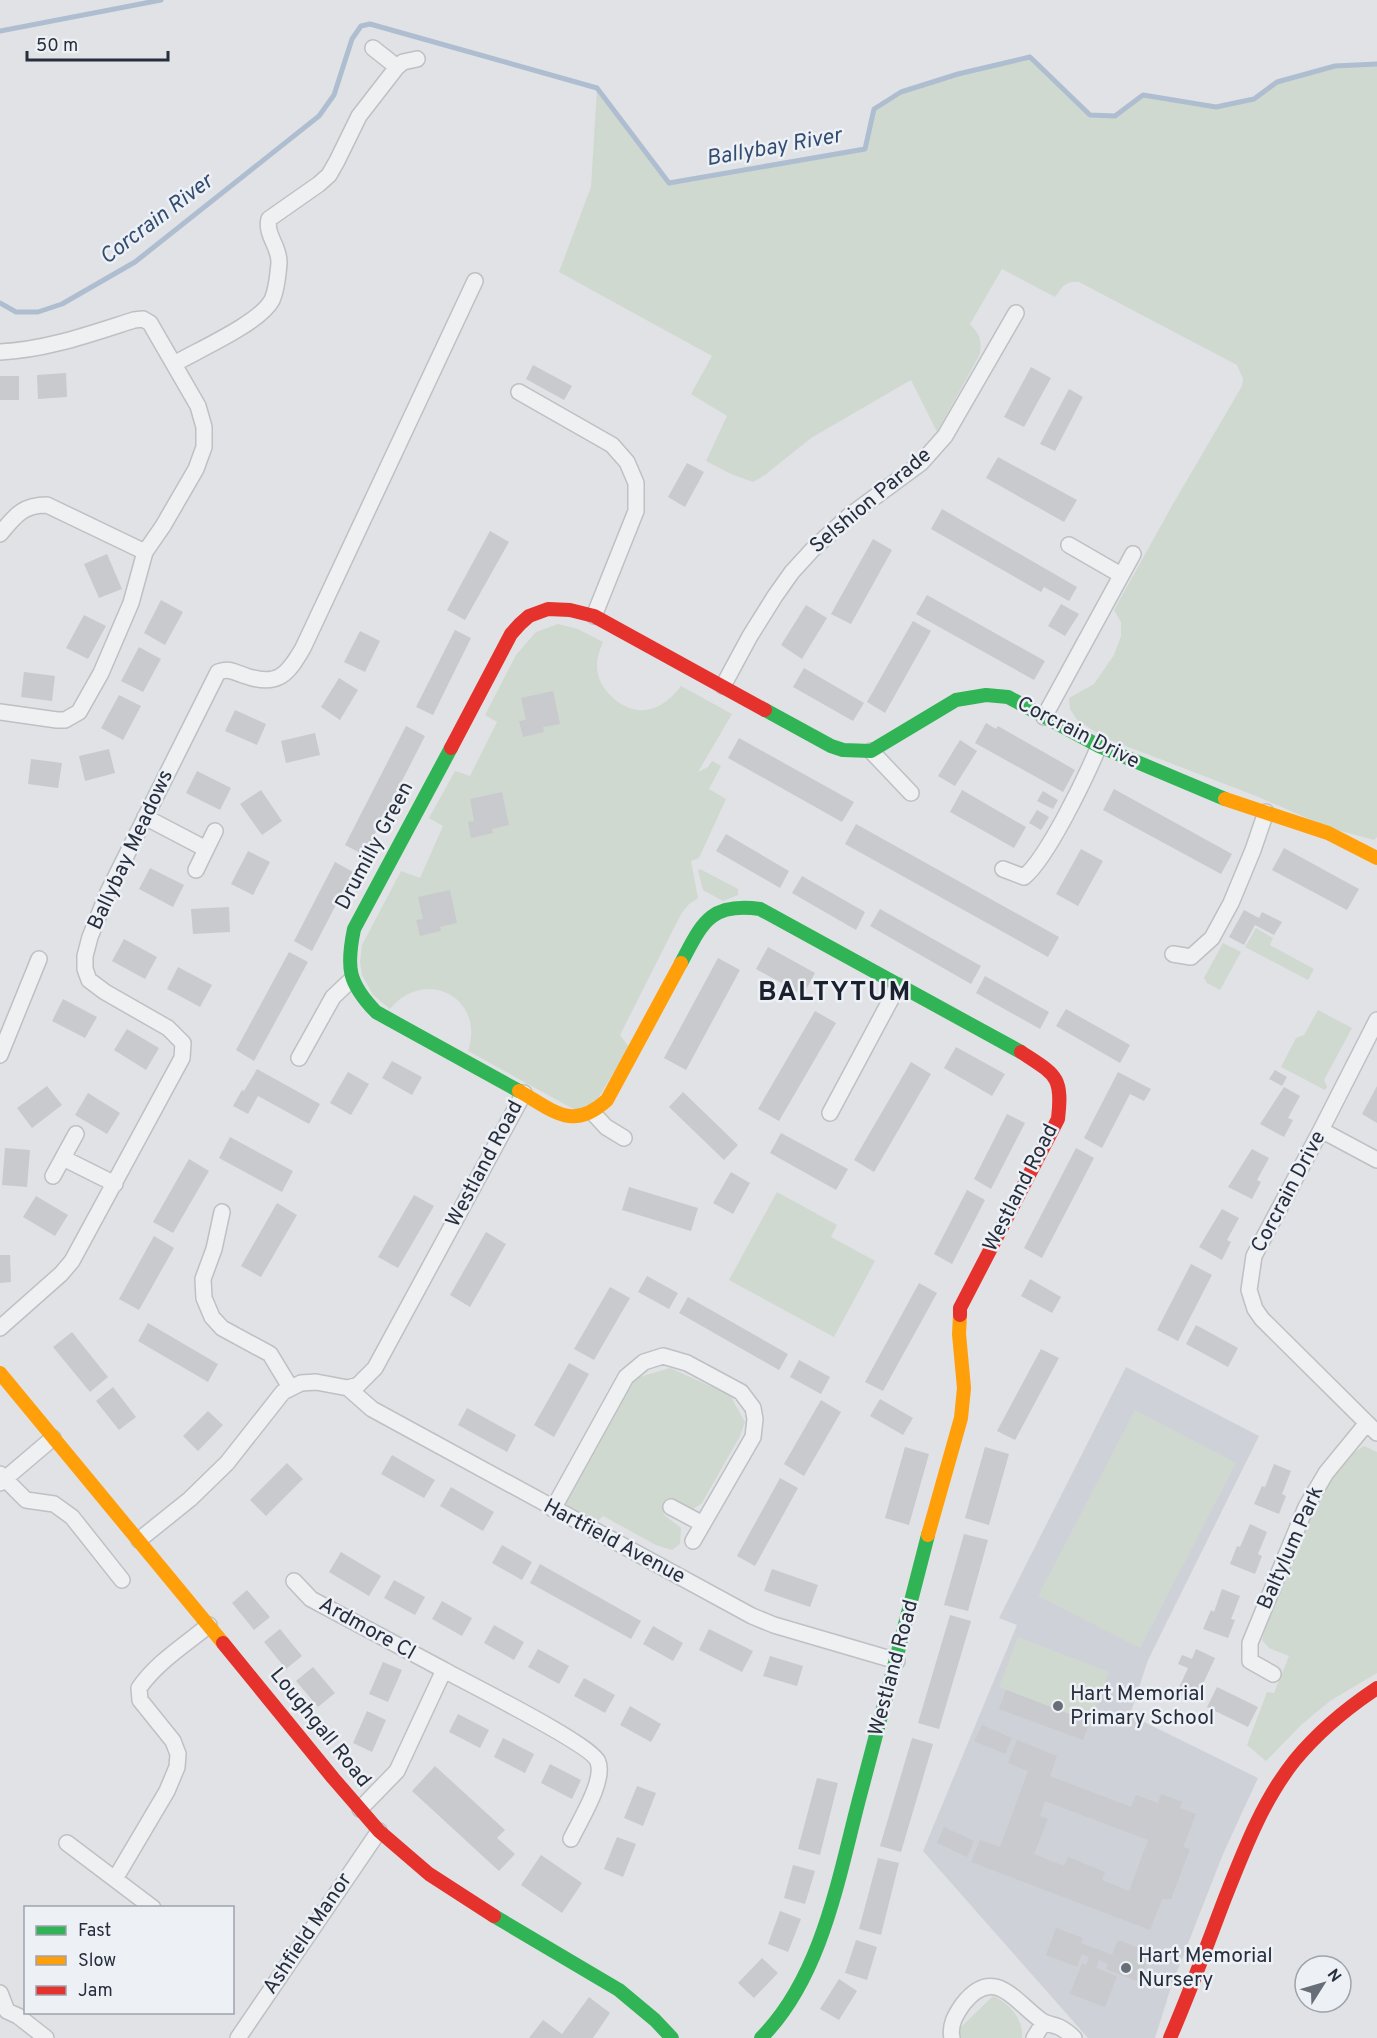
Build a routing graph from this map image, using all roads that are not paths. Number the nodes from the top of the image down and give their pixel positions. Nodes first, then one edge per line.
1 (373, 48) dead end
2 (417, 60) dead end
3 (397, 67) junction
4 (475, 281) dead end
5 (1016, 313) dead end
6 (0, 352) edge
7 (174, 364) junction
8 (519, 392) dead end
9 (0, 534) edge
10 (1069, 545) dead end
11 (145, 552) junction
12 (1133, 554) dead end
13 (1121, 575) junction
14 (594, 616) junction
15 (723, 686) junction
16 (0, 712) edge
17 (1044, 717) junction
18 (1099, 746) junction
19 (871, 750) junction
20 (911, 793) dead end
21 (1266, 812) junction
22 (146, 817) junction
23 (215, 831) dead end
24 (206, 849) junction
25 (1377, 857) edge
26 (1003, 869) dead end
27 (196, 870) dead end
28 (1173, 954) dead end
29 (39, 960) dead end
30 (351, 980) junction
31 (898, 986) junction
32 (1377, 1020) edge
33 (0, 1055) edge
34 (299, 1058) dead end
35 (524, 1093) junction
36 (593, 1113) junction
37 (830, 1113) dead end
38 (1321, 1130) junction
39 (76, 1134) dead end
40 (624, 1138) dead end
41 (63, 1158) junction
42 (1377, 1160) edge
43 (53, 1176) dead end
44 (115, 1184) junction
45 (222, 1212) dead end
46 (0, 1328) edge
47 (0, 1373) edge
48 (290, 1388) junction
49 (348, 1388) junction
50 (1372, 1428) edge
51 (53, 1438) junction
52 (1, 1479) edge
53 (671, 1507) dead end
54 (553, 1509) junction
55 (703, 1524) junction
56 (140, 1540) junction
57 (693, 1541) dead end
58 (122, 1580) dead end
59 (294, 1581) dead end
60 (209, 1625) junction
61 (897, 1661) junction
62 (444, 1671) junction
63 (1273, 1674) dead end
64 (1377, 1688) edge
65 (360, 1809) junction
66 (379, 1831) junction
67 (571, 1839) dead end
68 (67, 1844) dead end
69 (115, 1879) junction
70 (150, 1906) edge
71 (0, 1993) edge
72 (3, 2015) edge
73 (1044, 2022) junction
74 (46, 2038) edge
75 (238, 2038) edge
76 (672, 2038) edge
77 (761, 2038) edge
78 (952, 2038) edge
79 (1034, 2038) edge
80 (1074, 2038) edge
81 (1170, 2038) edge

1 - 3 street
2 - 3 street
3 - 7 street
4 - 22 street, Ballybay Meadows
5 - 15 street, Selshion Parade
6 - 7 street
7 - 11 street
8 - 14 street
9 - 11 street
10 - 13 street
11 - 16 street
12 - 13 street
13 - 17 street
14 - 15 street
14 - 30 street, Drumilly Green
15 - 19 street
17 - 18 street, Corcrain Drive
17 - 19 street, Corcrain Drive
18 - 21 street, Corcrain Drive
18 - 26 street
19 - 20 street
21 - 25 street, Corcrain Drive
21 - 28 street
22 - 24 street
22 - 44 street, Ballybay Meadows
23 - 24 street
24 - 27 street
29 - 33 street
30 - 34 street
30 - 35 street
31 - 36 street, Westland Road
31 - 37 street
31 - 61 street, Westland Road
32 - 38 street, Corcrain Drive
35 - 36 street, Westland Road
35 - 49 street, Westland Road
36 - 40 street
38 - 42 street
38 - 50 street, Corcrain Drive
39 - 41 street
41 - 43 street
41 - 44 street
44 - 46 street, Ballybay Meadows
45 - 48 street
47 - 51 street, Loughgall Road
48 - 49 street
48 - 56 street
49 - 54 street, Hartfield Avenue
50 - 63 street, Baltylum Park
51 - 52 street
51 - 56 street, Loughgall Road
52 - 58 street
53 - 55 street
54 - 55 street
54 - 61 street, Hartfield Avenue
55 - 57 street
56 - 60 street, Loughgall Road
59 - 62 street, Ardmore Cl
60 - 65 street, Loughgall Road
60 - 69 street
61 - 77 street, Westland Road
62 - 65 street
62 - 67 street, Ardmore Cl
64 - 81 street
65 - 66 street, Loughgall Road
66 - 75 street, Ashfield Manor
66 - 76 street, Loughgall Road
68 - 69 street
69 - 70 street
71 - 72 street
72 - 74 street
73 - 78 street
73 - 79 street
73 - 80 street

